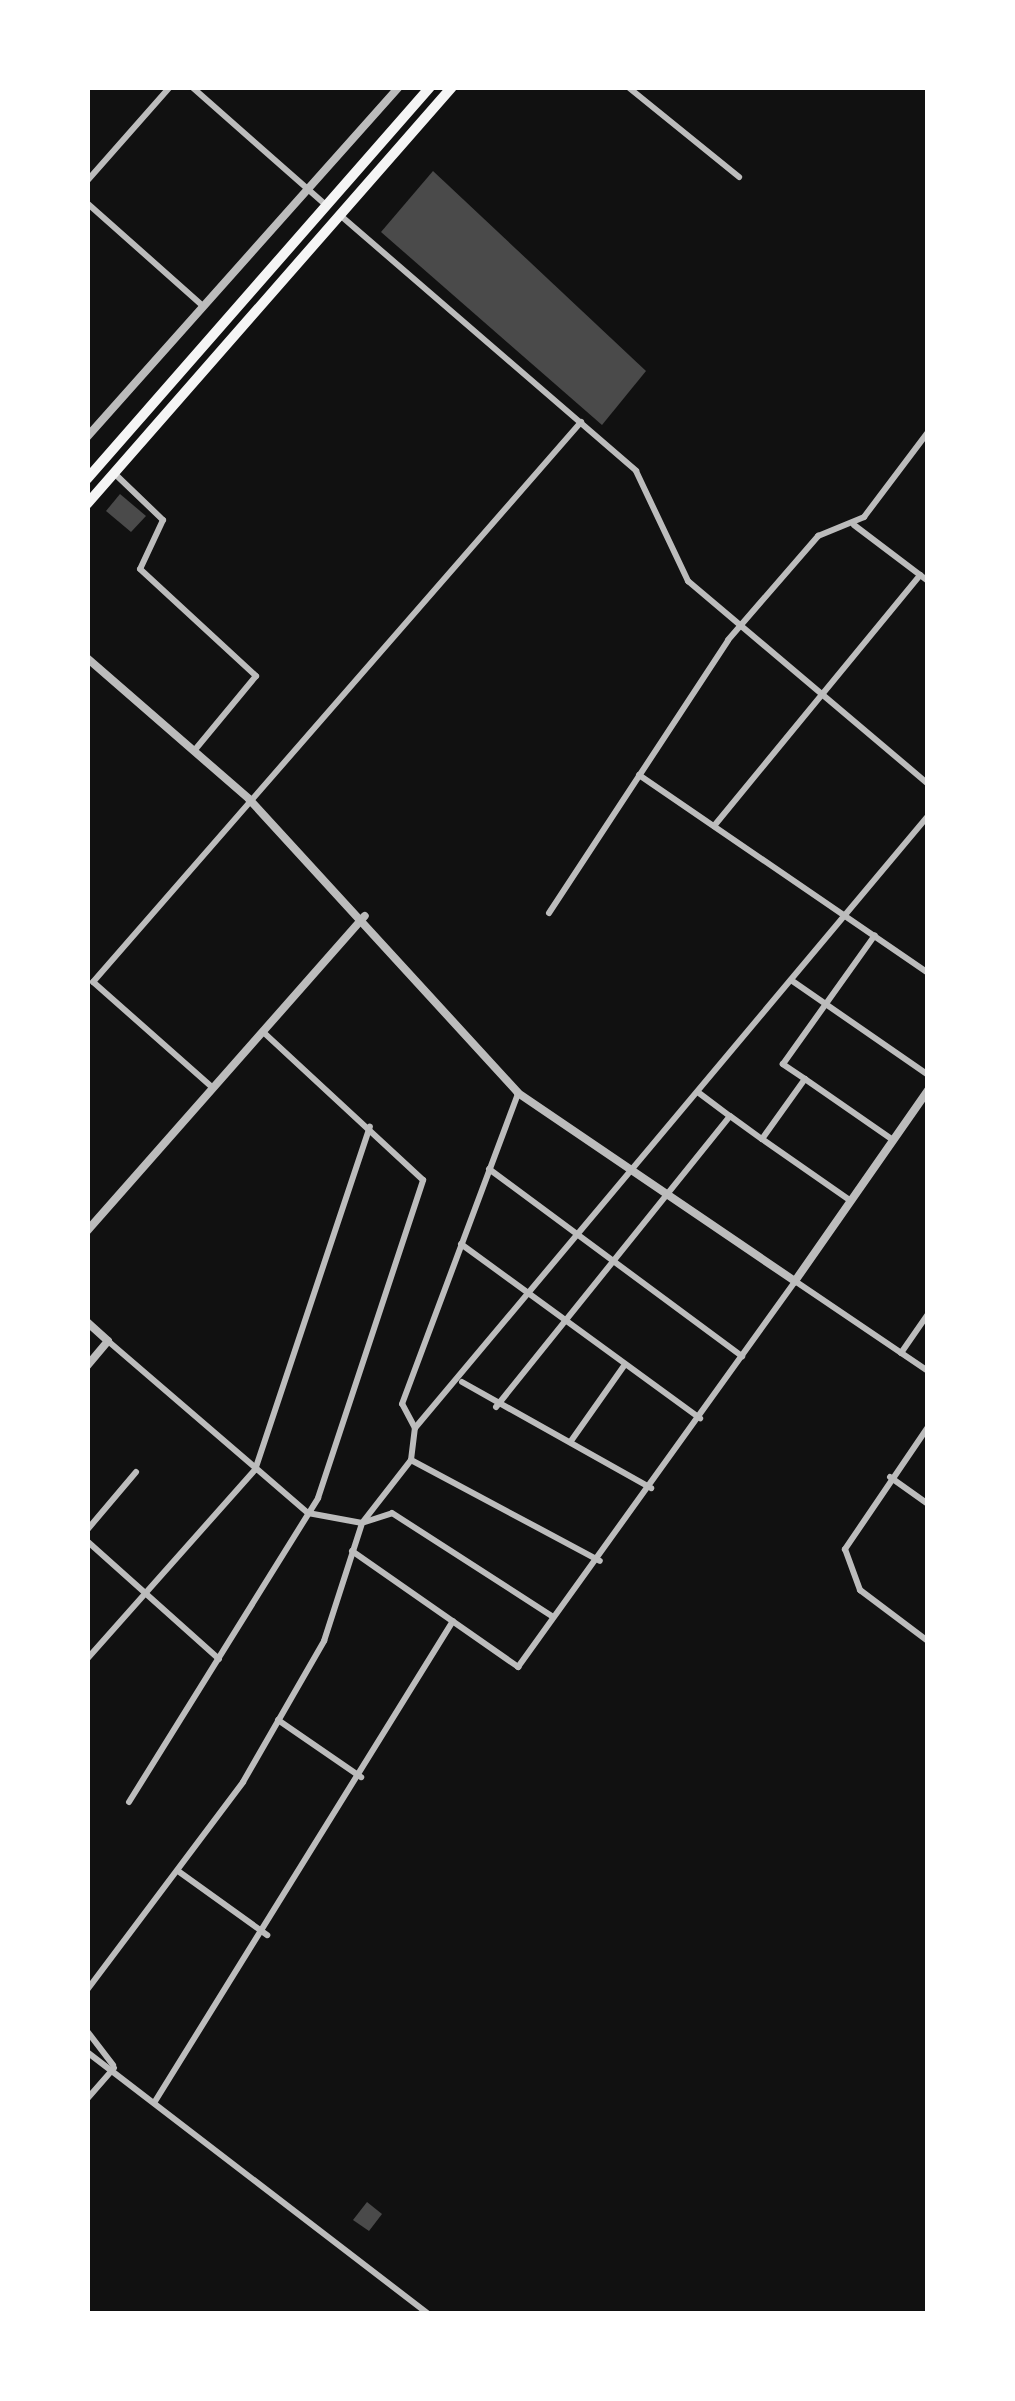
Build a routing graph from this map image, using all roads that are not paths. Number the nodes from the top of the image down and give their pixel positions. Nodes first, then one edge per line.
1 (170, 87) edge
2 (192, 87) edge
3 (399, 87) edge
4 (430, 87) edge
5 (452, 87) edge
6 (628, 87) edge
7 (739, 177) dead end
8 (87, 182) edge
9 (308, 189) junction
10 (87, 203) edge
11 (327, 206) junction
12 (340, 217) junction
13 (203, 306) junction
14 (580, 422) junction
15 (91, 426) edge
16 (928, 432) edge
17 (87, 437) edge
18 (114, 473) junction
19 (87, 479) edge
20 (87, 504) edge
21 (854, 525) junction
22 (924, 578) edge
23 (742, 631) junction
24 (87, 658) edge
25 (822, 698) junction
26 (194, 751) junction
27 (638, 775) junction
28 (928, 784) edge
29 (249, 799) junction
30 (928, 816) edge
31 (714, 826) junction
32 (549, 913) dead end
33 (846, 914) junction
34 (365, 916) junction
35 (875, 935) junction
36 (928, 973) edge
37 (791, 980) junction
38 (826, 1005) junction
39 (263, 1032) junction
40 (928, 1075) edge
41 (805, 1079) junction
42 (213, 1088) junction
43 (928, 1090) edge
44 (698, 1092) junction
45 (518, 1093) junction
46 (730, 1116) junction
47 (370, 1126) junction
48 (761, 1139) junction
49 (893, 1140) junction
50 (489, 1169) junction
51 (633, 1170) junction
52 (665, 1192) junction
53 (851, 1201) junction
54 (87, 1231) edge
55 (575, 1241) junction
56 (461, 1244) junction
57 (610, 1265) junction
58 (795, 1281) junction
59 (533, 1296) junction
60 (928, 1314) edge
61 (87, 1322) edge
62 (566, 1324) junction
63 (108, 1341) junction
64 (901, 1352) junction
65 (742, 1357) junction
66 (625, 1365) junction
67 (87, 1366) edge
68 (928, 1371) edge
69 (462, 1382) junction
70 (496, 1407) junction
71 (700, 1418) junction
72 (928, 1427) edge
73 (415, 1428) junction
74 (571, 1441) junction
75 (411, 1460) junction
76 (255, 1470) junction
77 (136, 1472) dead end
78 (890, 1478) junction
79 (651, 1488) junction
80 (928, 1504) edge
81 (308, 1513) junction
82 (362, 1523) junction
83 (87, 1530) edge
84 (87, 1540) edge
85 (352, 1551) junction
86 (600, 1561) junction
87 (146, 1593) junction
88 (553, 1617) junction
89 (454, 1622) junction
90 (928, 1642) edge
91 (219, 1659) junction
92 (87, 1660) edge
93 (278, 1720) junction
94 (361, 1777) junction
95 (129, 1802) dead end
96 (178, 1871) junction
97 (267, 1935) junction
98 (87, 1990) edge
99 (87, 2031) edge
100 (87, 2052) edge
101 (114, 2068) junction
102 (87, 2098) edge
103 (154, 2103) junction
104 (429, 2314) edge

1 - 8 street
2 - 9 street
3 - 9 street
4 - 11 highway
5 - 12 highway
6 - 7 street
9 - 11 street
9 - 13 street
10 - 13 street
11 - 19 highway
12 - 14 street
12 - 18 highway
13 - 15 street
14 - 23 street
14 - 29 street
15 - 17 street
16 - 21 street
18 - 20 highway
18 - 26 street
21 - 22 street
21 - 23 street
22 - 25 street
23 - 25 street
23 - 27 street
24 - 26 street
25 - 28 street
25 - 31 street
26 - 29 street
27 - 31 street
27 - 32 street
29 - 34 street
29 - 42 street
30 - 33 street
31 - 33 street
33 - 35 street
33 - 37 street
34 - 39 street
34 - 45 street
35 - 36 street
35 - 38 street
37 - 38 street
37 - 44 street
38 - 40 street
38 - 41 street
39 - 42 street
39 - 47 street
41 - 48 street
41 - 49 street
42 - 54 street
43 - 49 street
44 - 46 street
44 - 51 street
45 - 50 street
45 - 51 street
46 - 48 street
46 - 52 street
47 - 76 street
47 - 81 street
48 - 53 street
49 - 53 street
50 - 55 street
50 - 56 street
51 - 52 street
51 - 55 street
52 - 57 street
52 - 58 street
53 - 58 street
55 - 57 street
55 - 59 street
56 - 59 street
56 - 73 street
57 - 62 street
57 - 65 street
58 - 64 street
58 - 65 street
59 - 62 street
59 - 69 street
60 - 64 street
61 - 63 street
62 - 66 street
62 - 70 street
63 - 67 street
63 - 76 street
64 - 68 street
65 - 71 street
66 - 71 street
66 - 74 street
69 - 70 street
69 - 73 street
70 - 74 street
71 - 79 street
72 - 78 street
73 - 75 street
74 - 79 street
75 - 82 street
75 - 86 street
76 - 81 street
76 - 87 street
77 - 83 street
78 - 80 street
78 - 90 street
79 - 86 street
81 - 82 street
81 - 91 street
82 - 85 street
82 - 88 street
84 - 87 street
85 - 89 street
85 - 93 street
86 - 88 street
87 - 91 street
87 - 92 street
88 - 89 street
89 - 94 street
91 - 95 street
93 - 94 street
93 - 96 street
94 - 97 street
96 - 97 street
96 - 98 street
97 - 103 street
99 - 101 street
100 - 101 street
101 - 102 street
101 - 103 street
103 - 104 street

